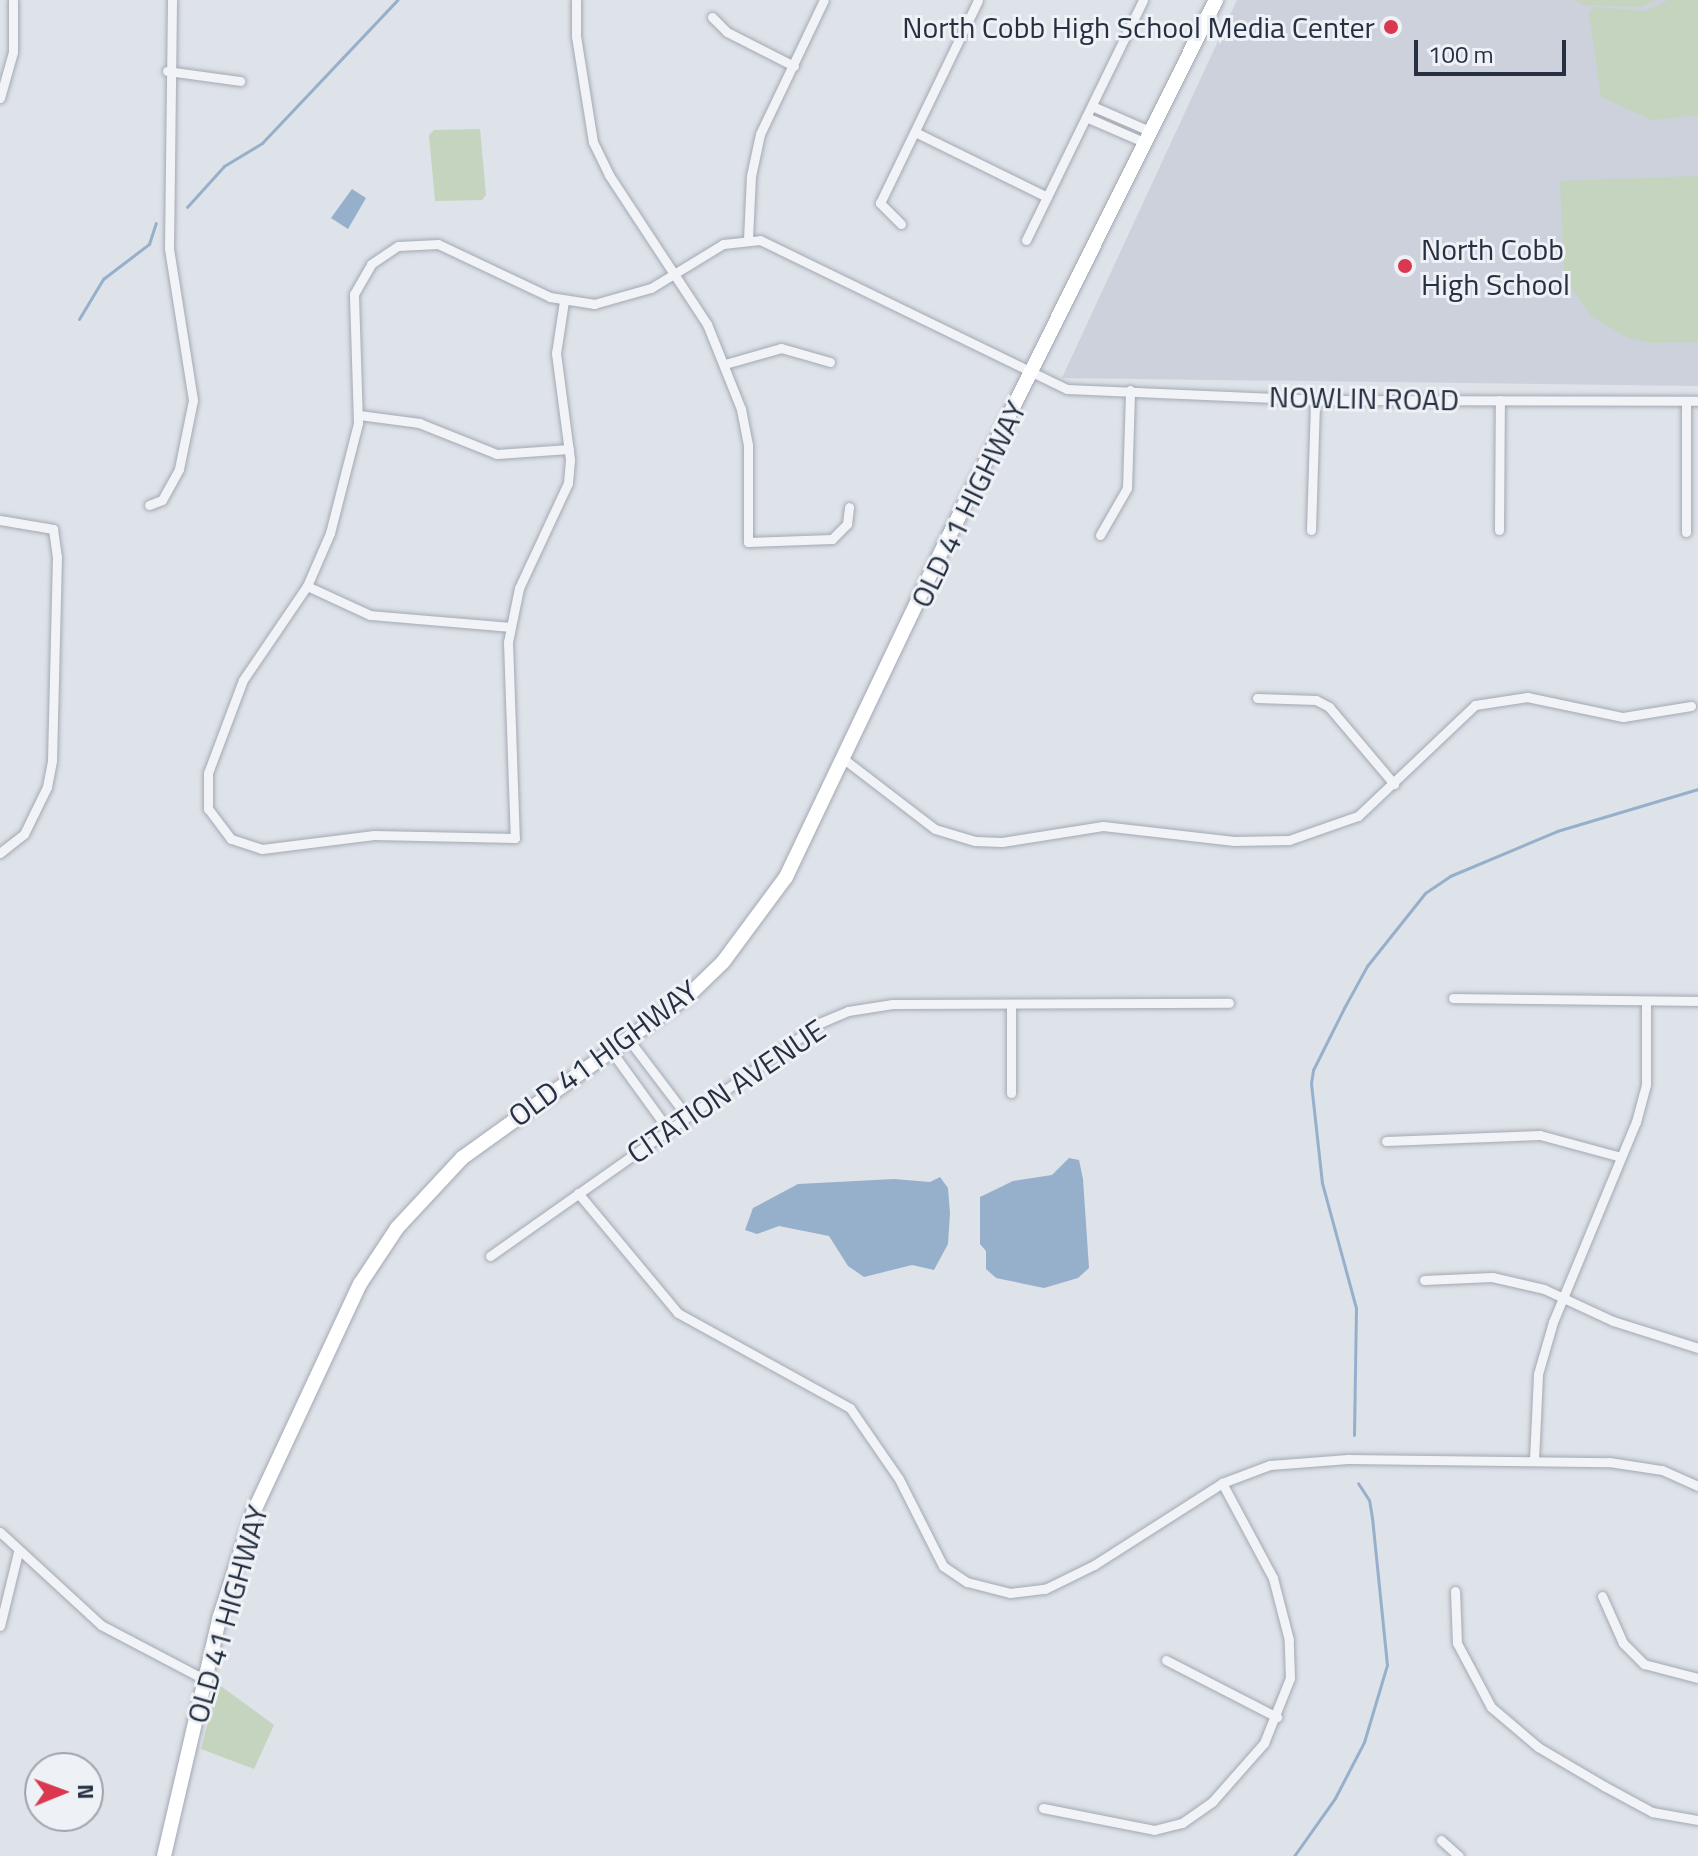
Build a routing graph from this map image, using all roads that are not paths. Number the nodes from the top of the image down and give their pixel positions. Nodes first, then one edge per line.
1 (13, 0) edge
2 (172, 0) edge
3 (576, 0) edge
4 (824, 0) edge
5 (978, 0) edge
6 (1143, 0) edge
7 (1216, 0) edge
8 (712, 17) dead end
9 (794, 66) junction
10 (5, 71) edge
11 (167, 71) junction
12 (240, 81) dead end
13 (0, 98) edge
14 (1092, 106) junction
15 (1086, 117) junction
16 (915, 132) junction
17 (1149, 138) junction
18 (1047, 197) junction
19 (901, 224) dead end
20 (748, 239) junction
21 (1026, 240) dead end
22 (675, 273) junction
23 (564, 301) junction
24 (830, 362) dead end
25 (725, 364) junction
26 (1032, 376) junction
27 (1130, 390) junction
28 (1315, 400) junction
29 (1500, 400) junction
30 (1686, 401) junction
31 (1698, 401) edge
32 (359, 415) junction
33 (569, 449) junction
34 (149, 505) dead end
35 (849, 507) dead end
36 (0, 520) edge
37 (1311, 530) dead end
38 (1499, 530) dead end
39 (1686, 532) dead end
40 (1100, 535) dead end
41 (307, 586) junction
42 (509, 627) junction
43 (1257, 698) dead end
44 (1691, 706) dead end
45 (845, 760) junction
46 (1394, 784) junction
47 (0, 853) edge
48 (1453, 998) dead end
49 (1698, 1001) edge
50 (1646, 1002) junction
51 (1229, 1003) dead end
52 (1011, 1004) junction
53 (629, 1040) junction
54 (612, 1052) junction
55 (1011, 1093) dead end
56 (686, 1115) junction
57 (667, 1128) junction
58 (1386, 1141) dead end
59 (1621, 1157) junction
60 (578, 1193) junction
61 (490, 1256) dead end
62 (1424, 1280) dead end
63 (1564, 1299) junction
64 (1698, 1348) edge
65 (1534, 1460) junction
66 (1222, 1483) junction
67 (1698, 1486) edge
68 (0, 1532) edge
69 (18, 1552) junction
70 (1455, 1591) dead end
71 (1602, 1596) dead end
72 (0, 1626) edge
73 (1166, 1660) dead end
74 (1698, 1678) edge
75 (204, 1679) junction
76 (1277, 1717) junction
77 (1043, 1808) dead end
78 (1698, 1820) edge
79 (1441, 1840) dead end
80 (164, 1856) edge
81 (1459, 1856) edge

1 - 10 street
2 - 11 street
3 - 22 street
4 - 9 street
5 - 16 street
6 - 14 street
7 - 17 main road, OLD 41 HIGHWAY
8 - 9 street
9 - 20 street
10 - 13 street
11 - 12 street
11 - 34 street
14 - 15 street
14 - 17 street
15 - 17 street
15 - 18 street
16 - 18 street
16 - 19 street
17 - 26 main road, OLD 41 HIGHWAY
18 - 21 street
20 - 22 street
20 - 26 street, NOWLIN ROAD
22 - 23 street
22 - 25 street
23 - 32 street
23 - 33 street
24 - 25 street
25 - 35 street
26 - 27 street, NOWLIN ROAD
26 - 45 main road, OLD 41 HIGHWAY
27 - 28 street, NOWLIN ROAD
27 - 40 street
28 - 29 street, NOWLIN ROAD
28 - 37 street
29 - 30 street, NOWLIN ROAD
29 - 38 street
30 - 31 street, NOWLIN ROAD
30 - 39 street
32 - 33 street
32 - 41 street
33 - 42 street
36 - 47 street
41 - 42 street
41 - 42 street
43 - 46 street
44 - 46 street
45 - 46 street
45 - 53 main road, OLD 41 HIGHWAY
48 - 50 street
49 - 50 street
50 - 59 street
51 - 52 street, CITATION AVENUE
52 - 55 street
52 - 56 street, CITATION AVENUE
53 - 54 main road, OLD 41 HIGHWAY
53 - 56 street
54 - 57 street
54 - 75 main road, OLD 41 HIGHWAY
56 - 57 street, CITATION AVENUE
57 - 60 street, CITATION AVENUE
58 - 59 street
59 - 63 street
60 - 61 street, CITATION AVENUE
60 - 66 street
62 - 63 street
63 - 64 street
63 - 65 street
65 - 66 street
65 - 67 street
66 - 76 street
68 - 69 street
69 - 72 street
69 - 75 street
70 - 78 street
71 - 74 street
73 - 76 street
75 - 80 main road, OLD 41 HIGHWAY
76 - 77 street
79 - 81 street

